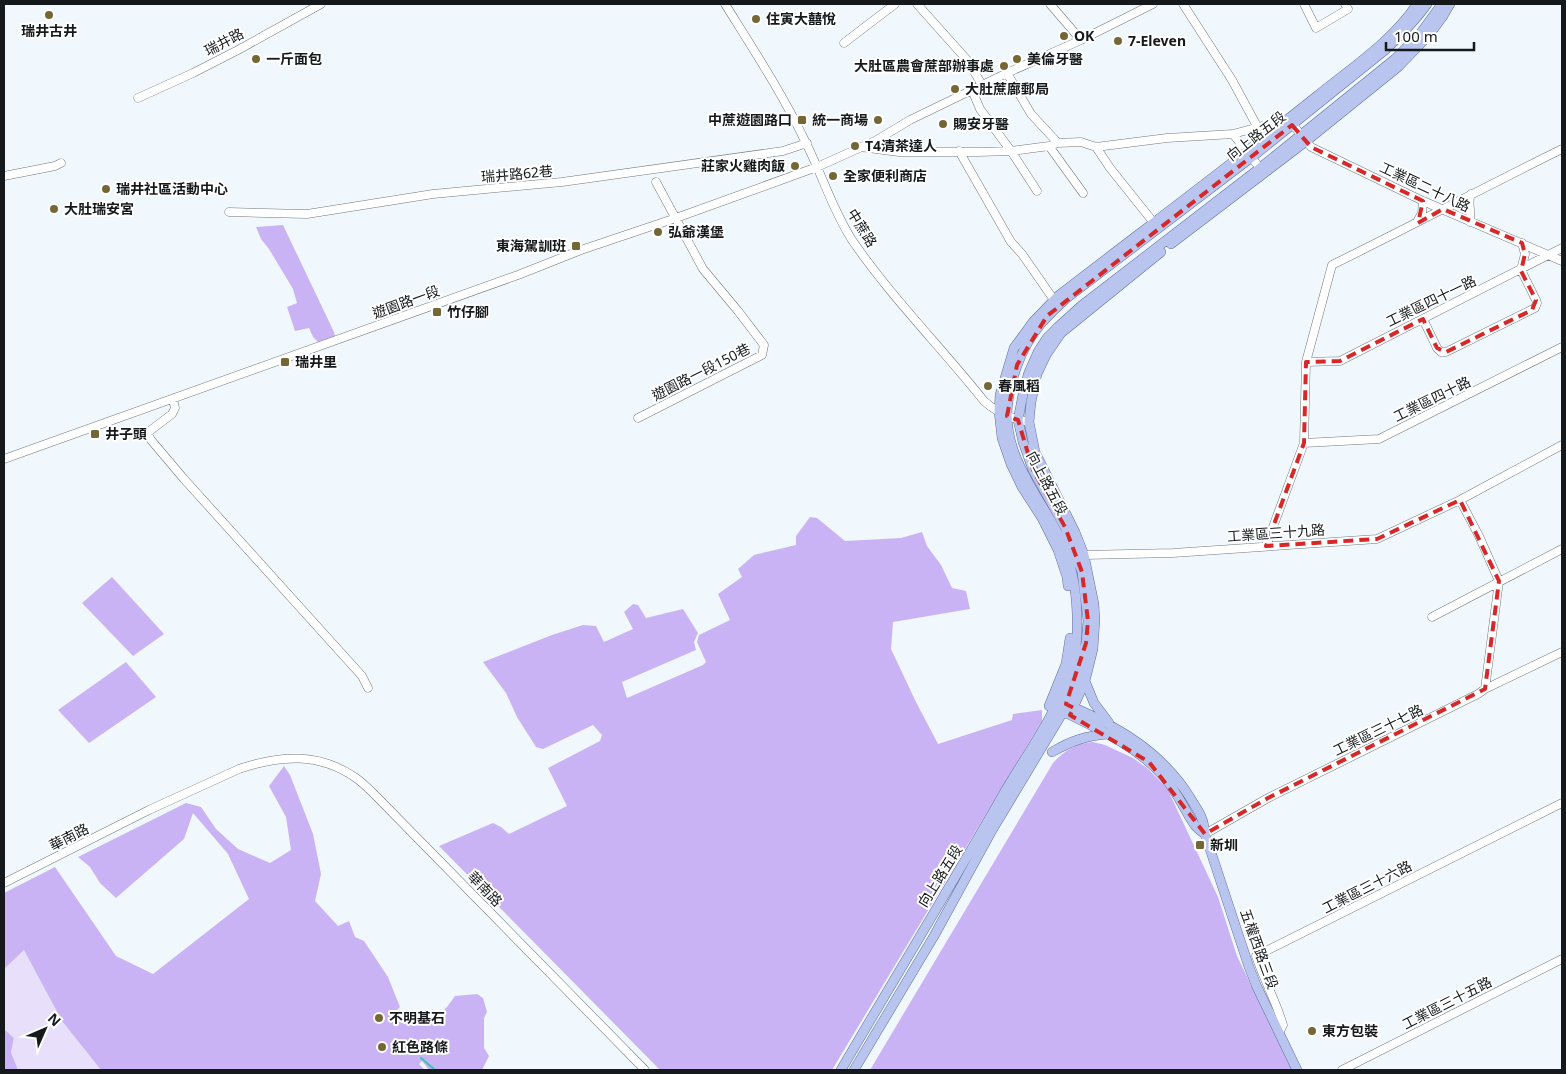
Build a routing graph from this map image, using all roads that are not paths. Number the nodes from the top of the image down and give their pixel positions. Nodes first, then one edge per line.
1 (321, 4) edge
2 (725, 4) edge
3 (895, 4) edge
4 (917, 4) edge
5 (1050, 4) edge
6 (1153, 4) edge
7 (1183, 4) edge
8 (1304, 4) edge
9 (1417, 4) edge
10 (1427, 4) edge
11 (1442, 4) edge
12 (1450, 4) edge
13 (1347, 6) edge
14 (1081, 40) junction
15 (844, 43) dead end
16 (1007, 73) junction
17 (982, 85) junction
18 (972, 90) junction
19 (138, 98) dead end
20 (1290, 122) junction
21 (1258, 128) junction
22 (1234, 134) junction
23 (1303, 139) junction
24 (807, 143) junction
25 (1058, 143) junction
26 (1049, 146) junction
27 (1096, 147) junction
28 (860, 148) junction
29 (1562, 149) edge
30 (1011, 151) junction
31 (959, 152) junction
32 (1250, 154) junction
33 (61, 162) dead end
34 (818, 167) junction
35 (1262, 170) junction
36 (4, 176) edge
37 (656, 182) dead end
38 (1036, 191) dead end
39 (1083, 193) dead end
40 (1471, 194) junction
41 (1423, 200) junction
42 (1443, 210) junction
43 (229, 212) dead end
44 (676, 218) junction
45 (1154, 222) junction
46 (1470, 222) junction
47 (1416, 224) junction
48 (1522, 243) junction
49 (1562, 248) edge
50 (1549, 255) junction
51 (1562, 261) edge
52 (1521, 270) junction
53 (1054, 300) junction
54 (1423, 319) junction
55 (1562, 347) edge
56 (1306, 362) junction
57 (1000, 396) junction
58 (173, 399) junction
59 (984, 401) junction
60 (1003, 414) junction
61 (638, 418) dead end
62 (1018, 420) junction
63 (1029, 422) junction
64 (1304, 443) junction
65 (1562, 445) edge
66 (4, 459) edge
67 (1460, 500) junction
68 (1266, 546) junction
69 (1562, 549) edge
70 (1084, 555) junction
71 (1499, 581) junction
72 (1432, 617) dead end
73 (1562, 652) edge
74 (1085, 681) junction
75 (368, 688) dead end
76 (1485, 689) junction
77 (1061, 707) junction
78 (1109, 730) junction
79 (1052, 752) dead end
80 (1562, 803) edge
81 (1205, 834) junction
82 (4, 883) edge
83 (1562, 959) edge
84 (1279, 1033) junction
85 (645, 1070) edge
86 (841, 1070) edge
87 (854, 1070) edge
88 (1297, 1070) edge
89 (1342, 1070) edge

1 - 19 street, 瑞井路
2 - 24 street, 中蔗路
3 - 15 street
4 - 17 street
5 - 14 street
6 - 14 street, 遊園路一段
7 - 21 street
8 - 13 street
9 - 20 main road, 向上路五段
10 - 20 main road, 向上路五段
11 - 23 main road, 向上路五段
12 - 23 main road, 向上路五段
14 - 16 street, 遊園路一段
16 - 17 street, 遊園路一段
16 - 25 street
17 - 18 street, 遊園路一段
18 - 28 street, 遊園路一段
18 - 30 street
20 - 21 street
20 - 23 street, 工業區二十八路
20 - 32 main road, 向上路五段
21 - 22 street
22 - 27 street
22 - 32 street
23 - 35 main road, 向上路五段
23 - 41 street, 工業區二十八路
24 - 34 street, 中蔗路
24 - 43 street, 瑞井路62巷
25 - 26 street
25 - 27 street
26 - 30 street
26 - 39 street
27 - 45 street
28 - 31 street
28 - 34 street, 遊園路一段
29 - 40 street
30 - 31 street
30 - 38 street
31 - 53 street
32 - 35 street
32 - 45 main road, 向上路五段
32 - 60 main road, 向上路五段
33 - 36 street
34 - 44 street, 遊園路一段
34 - 59 street, 中蔗路
35 - 62 main road, 向上路五段
35 - 63 main road, 向上路五段
37 - 44 street
40 - 42 street
40 - 46 street
41 - 42 street, 工業區二十八路
41 - 47 street
42 - 46 street, 工業區二十八路
42 - 47 street
44 - 58 street, 遊園路一段
44 - 61 street, 遊園路一段150巷
45 - 53 main road, 向上路五段
46 - 48 street, 工業區二十八路
47 - 56 street
48 - 50 street, 工業區二十八路
48 - 52 street
49 - 50 street, 工業區四十一路
50 - 51 street, 工業區二十八路
50 - 52 street, 工業區四十一路
52 - 54 street, 工業區四十一路
52 - 54 street
53 - 57 main road, 向上路五段
54 - 56 street, 工業區四十一路
55 - 64 street, 工業區四十路
56 - 64 street
57 - 59 street
57 - 60 main road, 向上路五段
58 - 66 street, 遊園路一段
58 - 75 street
59 - 60 street, 中蔗路
60 - 62 street, 中蔗路
60 - 77 main road, 向上路五段
62 - 63 street, 中蔗路
62 - 77 main road, 向上路五段
63 - 70 main road, 向上路五段
64 - 68 street
65 - 67 street, 工業區三十九路
67 - 68 street, 工業區三十九路
67 - 71 street
68 - 70 street, 工業區三十九路
69 - 71 street
70 - 74 main road, 向上路五段
71 - 72 street
71 - 76 street
73 - 76 street, 工業區三十七路
74 - 77 main road, 向上路五段
74 - 78 main road
76 - 81 street, 工業區三十七路
77 - 78 main road, 五權西路三段
77 - 86 main road, 向上路五段
77 - 87 main road, 向上路五段
78 - 79 main road
78 - 81 main road, 五權西路三段
80 - 84 street, 工業區三十六路
81 - 84 main road, 五權西路三段
82 - 85 street, 華南路
83 - 89 street, 工業區三十五路
84 - 88 main road, 五權西路三段

